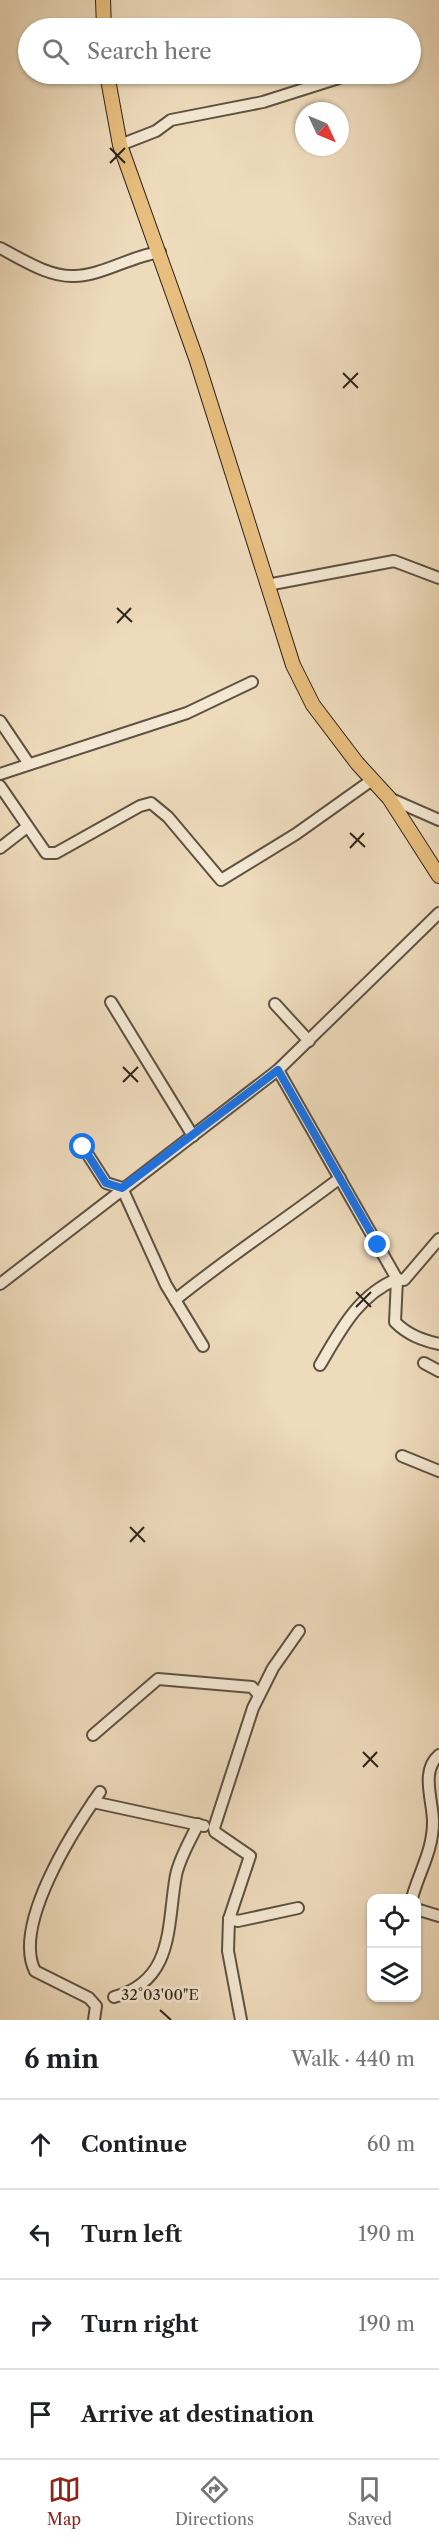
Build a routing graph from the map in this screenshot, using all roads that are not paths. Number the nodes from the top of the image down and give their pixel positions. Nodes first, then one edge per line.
1 (103, 0) edge
2 (104, 18) edge
3 (109, 84) edge
4 (320, 84) edge
5 (120, 145) junction
6 (0, 248) edge
7 (160, 252) junction
8 (439, 578) edge
9 (267, 585) junction
10 (252, 682) dead end
11 (0, 721) edge
12 (29, 764) junction
13 (0, 774) edge
14 (372, 780) junction
15 (0, 786) edge
16 (389, 798) junction
17 (439, 820) edge
18 (27, 827) junction
19 (0, 848) edge
20 (439, 876) edge
21 (439, 913) edge
22 (111, 1002) dead end
23 (275, 1004) dead end
24 (309, 1041) junction
25 (278, 1070) junction
26 (193, 1136) junction
27 (83, 1147) dead end
28 (340, 1178) junction
29 (122, 1188) junction
30 (439, 1239) edge
31 (397, 1279) junction
32 (0, 1284) edge
33 (175, 1300) junction
34 (439, 1344) edge
35 (203, 1346) dead end
36 (423, 1363) dead end
37 (320, 1365) dead end
38 (439, 1371) edge
39 (402, 1456) dead end
40 (439, 1471) edge
41 (299, 1631) dead end
42 (260, 1695) junction
43 (93, 1735) dead end
44 (439, 1755) edge
45 (100, 1792) dead end
46 (93, 1802) junction
47 (198, 1824) junction
48 (214, 1830) junction
49 (414, 1894) edge
50 (298, 1908) dead end
51 (421, 1910) edge
52 (439, 1916) edge
53 (229, 1919) junction
54 (114, 1997) dead end
55 (94, 2020) edge
56 (241, 2020) edge

1 - 2 main road
3 - 5 main road
4 - 5 street
5 - 7 main road
6 - 7 street
7 - 9 main road
8 - 9 street
9 - 14 main road
10 - 12 street
11 - 12 street
12 - 13 street
14 - 16 main road
14 - 18 street
15 - 18 street
16 - 17 street
16 - 20 main road
18 - 19 street
21 - 24 street
22 - 26 street
23 - 24 street
24 - 25 street
25 - 26 street
25 - 28 street
26 - 29 street
27 - 29 street
28 - 31 street
28 - 33 street
29 - 32 street
29 - 33 street
30 - 31 street
31 - 34 street
31 - 37 street
33 - 35 street
36 - 38 street
39 - 40 street
41 - 42 street
42 - 43 street
42 - 48 street
44 - 49 street
45 - 46 street
46 - 47 street
46 - 55 street
47 - 48 street
47 - 54 street
48 - 53 street
50 - 53 street
51 - 52 street
53 - 56 street

